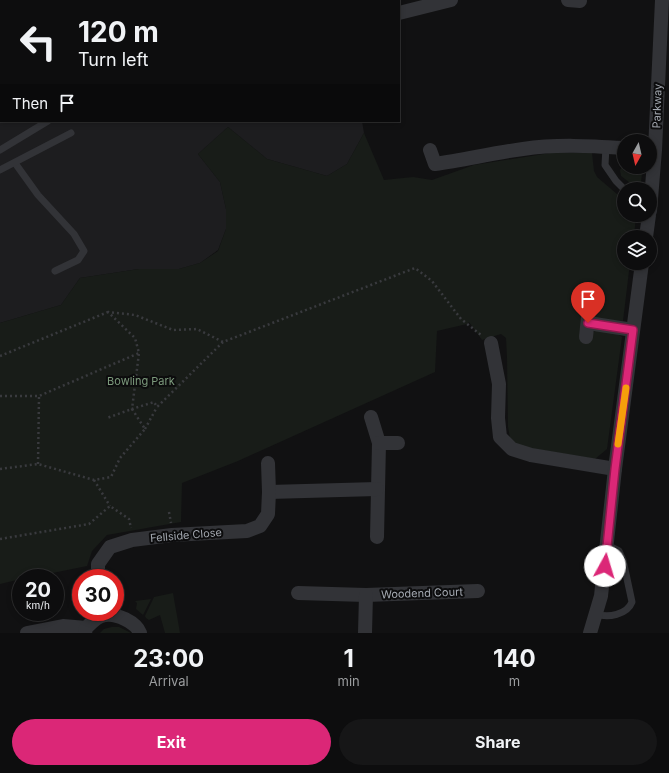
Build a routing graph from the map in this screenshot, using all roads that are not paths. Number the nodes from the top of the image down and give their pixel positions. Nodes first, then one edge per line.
1 (451, 0) edge
2 (662, 0) edge
3 (405, 8) edge
4 (665, 22) edge
5 (46, 122) edge
6 (71, 133) dead end
7 (654, 134) edge
8 (0, 147) edge
9 (606, 147) junction
10 (617, 148) edge
11 (430, 150) dead end
12 (15, 163) junction
13 (0, 170) edge
14 (617, 182) edge
15 (641, 270) edge
16 (55, 271) dead end
17 (589, 308) dead end
18 (588, 323) junction
19 (633, 330) junction
20 (586, 337) dead end
21 (491, 344) road end
22 (372, 417) dead end
23 (379, 442) junction
24 (398, 444) dead end
25 (264, 465) dead end
26 (615, 469) junction
27 (377, 489) junction
28 (269, 492) junction
29 (378, 537) dead end
30 (607, 545) junction
31 (98, 569) edge
32 (478, 592) dead end
33 (298, 593) dead end
34 (366, 595) junction
35 (596, 614) junction
36 (124, 618) edge
37 (93, 621) edge
38 (86, 630) edge
39 (27, 633) edge
40 (140, 633) edge
41 (365, 633) edge
42 (590, 633) edge

1 - 3 street
2 - 4 street, Parkway
4 - 7 street, Parkway
5 - 8 lane
6 - 12 lane
9 - 10 street
9 - 11 street
9 - 14 lane
12 - 13 lane
12 - 16 lane
15 - 19 street
17 - 18 street
18 - 19 street
18 - 20 street
19 - 26 street
21 - 26 street
22 - 23 street
23 - 24 street
23 - 27 street
25 - 28 street, Fellside Close
26 - 30 street
27 - 28 street
27 - 29 street
28 - 31 street, Fellside Close
30 - 35 street
30 - 35 lane
32 - 34 street, Woodend Court
33 - 34 street, Woodend Court
34 - 41 street, Woodend Court
35 - 42 street
36 - 40 street
37 - 38 street
38 - 39 street

